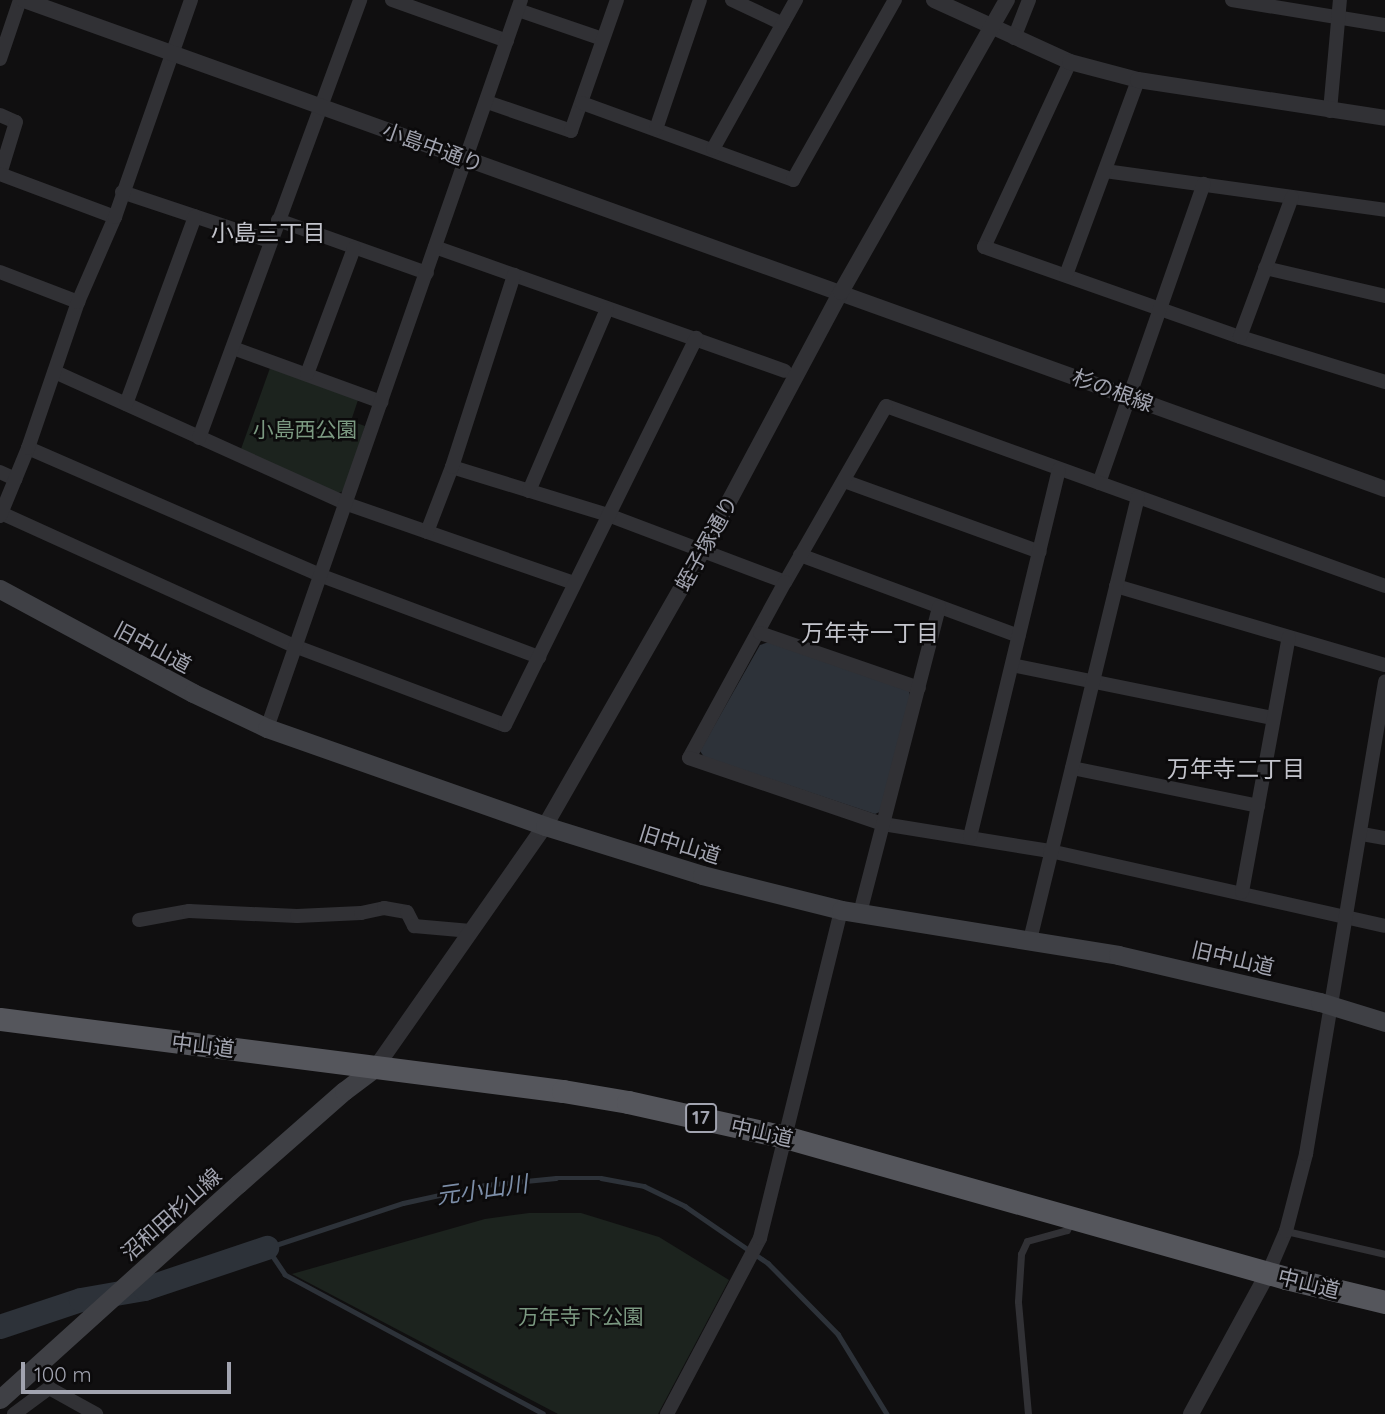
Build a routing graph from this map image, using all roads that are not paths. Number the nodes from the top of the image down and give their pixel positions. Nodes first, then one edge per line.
1 (22, 0) edge
2 (191, 0) edge
3 (360, 0) edge
4 (392, 0) edge
5 (617, 0) edge
6 (699, 0) edge
7 (732, 0) edge
8 (796, 0) edge
9 (895, 0) edge
10 (934, 0) edge
11 (1029, 0) edge
12 (1232, 0) edge
13 (1340, 0) edge
14 (1256, 2) edge
15 (1003, 3) edge
16 (519, 5) edge
17 (1338, 17) junction
18 (783, 24) junction
19 (1385, 25) edge
20 (993, 28) junction
21 (1014, 38) junction
22 (602, 39) junction
23 (507, 41) junction
24 (172, 53) junction
25 (0, 59) edge
26 (1070, 62) junction
27 (1138, 80) junction
28 (487, 102) junction
29 (582, 103) junction
30 (321, 106) junction
31 (1330, 111) junction
32 (0, 115) edge
33 (1385, 118) edge
34 (656, 129) junction
35 (713, 149) junction
36 (465, 159) junction
37 (1105, 172) junction
38 (0, 174) edge
39 (1204, 184) junction
40 (122, 192) junction
41 (1292, 197) junction
42 (1385, 210) edge
43 (115, 216) junction
44 (195, 216) junction
45 (278, 220) junction
46 (269, 240) junction
47 (435, 247) junction
48 (354, 248) junction
49 (1265, 268) junction
50 (0, 272) edge
51 (427, 272) junction
52 (514, 275) junction
53 (1066, 275) junction
54 (841, 292) junction
55 (1385, 296) edge
56 (78, 302) junction
57 (607, 309) junction
58 (1160, 310) junction
59 (1240, 337) junction
60 (696, 338) junction
61 (233, 348) junction
62 (785, 371) dead end
63 (55, 372) junction
64 (307, 374) junction
65 (1385, 382) edge
66 (1129, 396) junction
67 (381, 402) junction
68 (127, 404) junction
69 (199, 438) junction
70 (28, 448) junction
71 (452, 467) junction
72 (1059, 470) junction
73 (0, 472) edge
74 (15, 479) junction
75 (844, 481) junction
76 (1099, 483) junction
77 (1385, 489) edge
78 (529, 491) junction
79 (1138, 497) junction
80 (347, 505) junction
81 (1, 514) edge
82 (608, 514) junction
83 (427, 532) junction
84 (702, 552) junction
85 (1040, 552) junction
86 (800, 555) junction
87 (321, 576) junction
88 (785, 582) junction
89 (574, 583) junction
90 (1116, 586) junction
91 (1385, 586) edge
92 (0, 589) edge
93 (939, 607) junction
94 (760, 633) junction
95 (1019, 636) junction
96 (1289, 637) junction
97 (297, 647) junction
98 (539, 657) junction
99 (1012, 665) junction
100 (1385, 665) edge
101 (1093, 682) junction
102 (1385, 682) edge
103 (919, 688) junction
104 (1384, 698) edge
105 (1273, 718) junction
106 (268, 728) junction
107 (1072, 768) junction
108 (1258, 806) junction
109 (883, 824) junction
110 (545, 825) junction
111 (1362, 834) junction
112 (970, 837) junction
113 (1385, 838) edge
114 (1051, 851) junction
115 (1242, 892) junction
116 (851, 911) junction
117 (1348, 916) junction
118 (139, 920) dead end
119 (1385, 926) edge
120 (471, 931) junction
121 (1030, 940) junction
122 (1332, 1005) junction
123 (0, 1019) edge
124 (1385, 1022) edge
125 (376, 1068) junction
126 (785, 1137) junction
127 (1072, 1218) junction
128 (1286, 1230) junction
129 (1385, 1254) edge
130 (1268, 1273) junction
131 (1385, 1302) edge
132 (0, 1399) edge
133 (14, 1414) edge
134 (96, 1414) edge
135 (667, 1414) edge
136 (1028, 1414) edge
137 (1191, 1414) edge

1 - 24 street, 小島中通り
1 - 25 street
2 - 24 street
3 - 30 street
4 - 23 street
5 - 22 street
6 - 34 street
7 - 18 street
8 - 18 street
9 - 35 street
10 - 20 street
11 - 21 street
12 - 14 street
13 - 17 street
14 - 17 street
15 - 20 street, 蛭子塚通り
16 - 22 street
16 - 23 street
17 - 19 street
17 - 31 street
18 - 35 street
20 - 21 street
20 - 54 street, 蛭子塚通り
21 - 26 street
22 - 29 street
23 - 28 street
24 - 30 street, 小島中通り
24 - 40 street
26 - 27 street
26 - 53 street
27 - 31 street
27 - 37 street
28 - 29 street
28 - 36 street
29 - 34 street
30 - 36 street, 小島中通り
30 - 45 street
31 - 33 street
32 - 38 street
34 - 35 street
36 - 47 street
36 - 54 street, 小島中通り
37 - 39 street
37 - 53 street
38 - 43 street
39 - 41 street
39 - 58 street
40 - 43 street
40 - 44 street
41 - 42 street
41 - 49 street
43 - 56 street
44 - 46 street
44 - 68 street
45 - 46 street
45 - 48 street
46 - 61 street
47 - 51 street
47 - 52 street
48 - 51 street
48 - 64 street
49 - 55 street
49 - 59 street
50 - 56 street
51 - 67 street
52 - 57 street
52 - 71 street
53 - 58 street
54 - 66 street, 杉の根線
54 - 84 street, 蛭子塚通り
56 - 63 street
57 - 60 street
57 - 78 street
58 - 59 street
58 - 66 street
59 - 65 street
60 - 62 street
60 - 82 street
61 - 64 street
61 - 69 street
63 - 68 street
63 - 70 street
64 - 67 street
66 - 76 street
66 - 77 street, 杉の根線
67 - 80 street
68 - 69 street
69 - 80 street
70 - 74 street
70 - 87 street
71 - 78 street
71 - 83 street
72 - 75 street
72 - 76 street
72 - 85 street
73 - 74 street
74 - 81 street
75 - 85 street
75 - 86 street
76 - 79 street
78 - 82 street
79 - 90 street
79 - 91 street
80 - 83 street
80 - 87 street
81 - 97 street
82 - 84 street
82 - 89 street
83 - 89 street
84 - 88 street
84 - 110 street, 蛭子塚通り
85 - 95 street
86 - 88 street
86 - 93 street
87 - 97 street
87 - 98 street
88 - 94 street
89 - 98 street
90 - 96 street
90 - 101 street
92 - 106 main road, 旧中山道
93 - 95 street
93 - 103 street
94 - 103 street
94 - 109 street
95 - 99 street
96 - 100 street
96 - 105 street
97 - 98 street
97 - 106 street
99 - 101 street
99 - 112 street
101 - 105 street
101 - 107 street
102 - 104 street
103 - 109 street
104 - 111 street
105 - 108 street
106 - 110 main road, 旧中山道
107 - 108 street
107 - 114 street
108 - 115 street
109 - 112 street
109 - 116 street
110 - 116 main road, 旧中山道
110 - 120 street, 蛭子塚通り
111 - 113 street
111 - 117 street
112 - 114 street
114 - 115 street
114 - 121 street
115 - 117 street
116 - 121 main road, 旧中山道
116 - 126 street
117 - 119 street
117 - 122 street
118 - 120 street
120 - 125 street, 蛭子塚通り
121 - 122 main road, 旧中山道
122 - 124 main road, 旧中山道
122 - 128 street
123 - 125 highway, 中山道 / 17
125 - 126 highway, 中山道 / 17
125 - 132 main road, 沼和田杉山線
126 - 127 highway, 中山道 / 17
126 - 135 street
127 - 130 highway, 中山道 / 17
127 - 136 lane
128 - 129 lane
128 - 130 street
130 - 131 highway, 中山道 / 17
130 - 137 street
133 - 134 street

